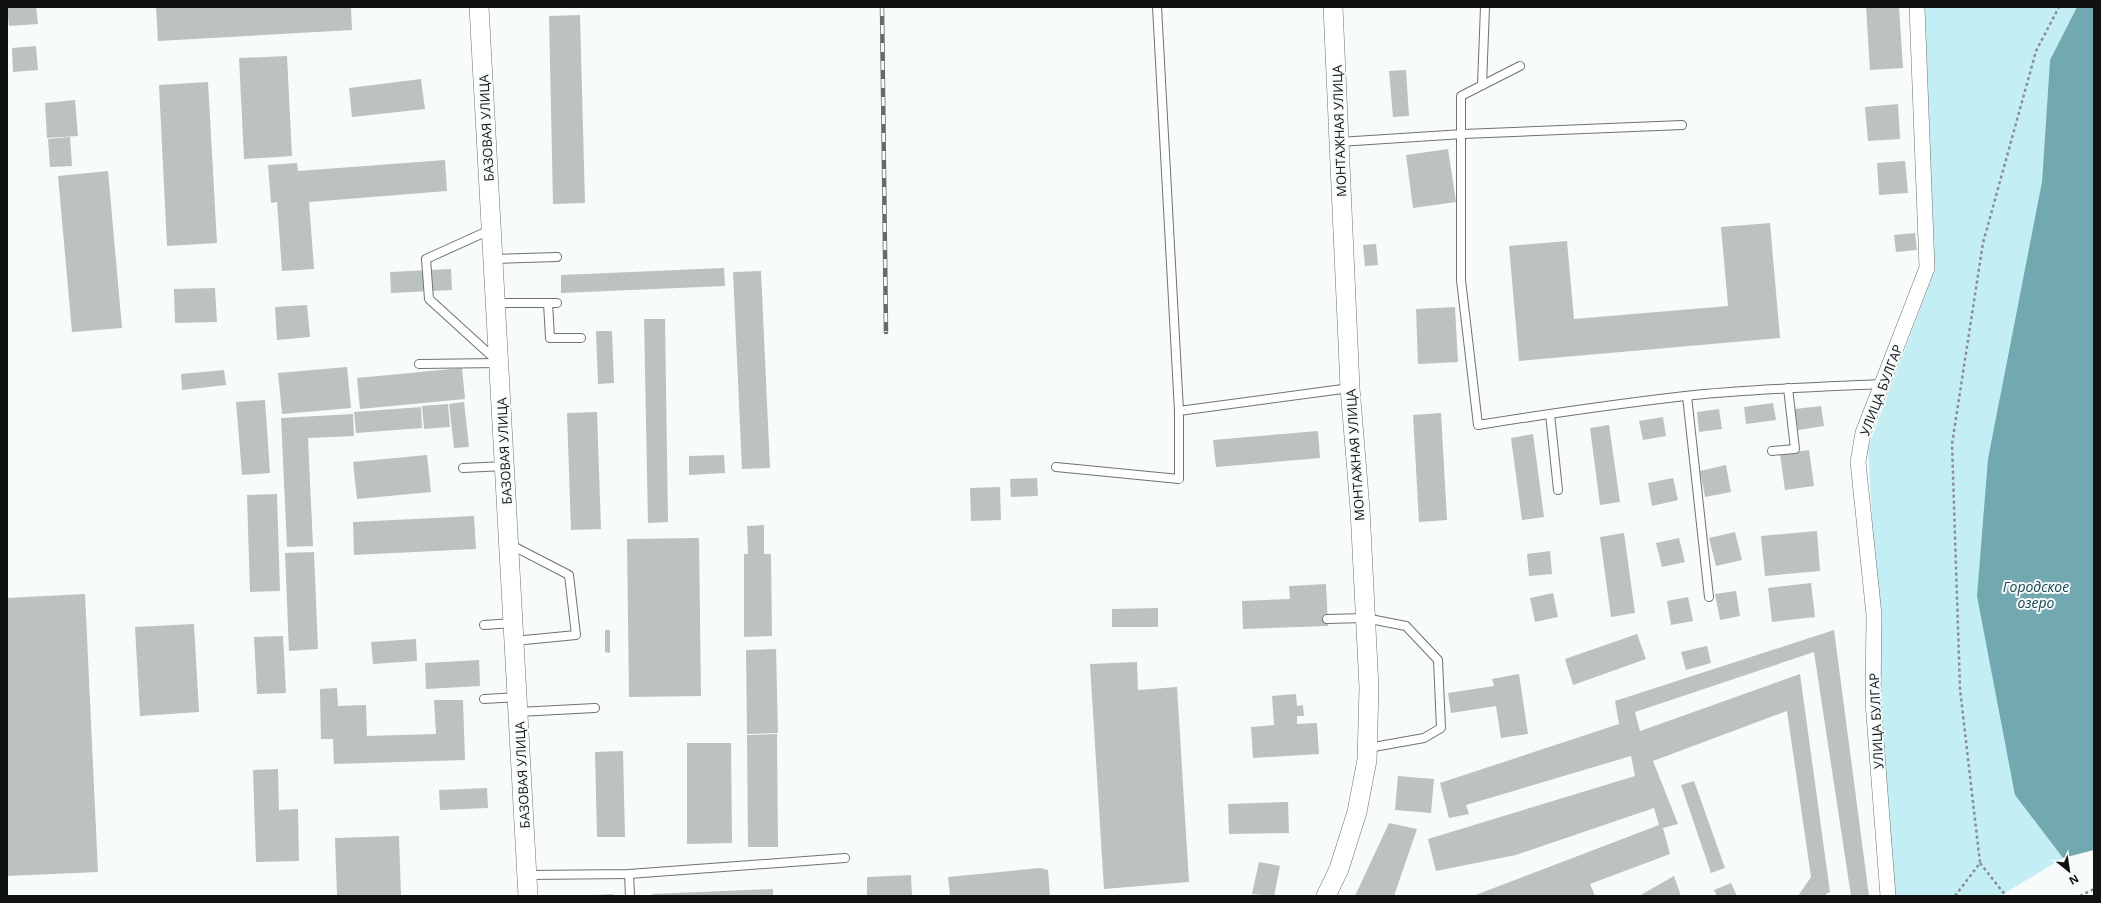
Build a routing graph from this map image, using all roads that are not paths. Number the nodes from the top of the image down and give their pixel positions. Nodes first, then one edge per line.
1 (479, 7) edge
2 (1158, 7) edge
3 (1333, 7) edge
4 (1485, 7) edge
5 (1917, 7) edge
6 (1520, 66) dead end
7 (1482, 85) junction
8 (1682, 124) dead end
9 (1462, 134) junction
10 (1339, 142) junction
11 (491, 230) junction
12 (557, 257) dead end
13 (493, 259) junction
14 (496, 303) junction
15 (548, 303) junction
16 (557, 303) dead end
17 (581, 338) dead end
18 (500, 363) junction
19 (419, 364) dead end
20 (1882, 384) junction
21 (1350, 388) junction
22 (1788, 388) junction
23 (1687, 396) junction
24 (1179, 411) junction
25 (1550, 414) junction
26 (1772, 451) dead end
27 (505, 466) junction
28 (1056, 467) dead end
29 (463, 468) dead end
30 (1558, 490) dead end
31 (509, 544) junction
32 (1709, 597) dead end
33 (1327, 618) dead end
34 (1365, 618) junction
35 (484, 624) dead end
36 (514, 632) junction
37 (484, 699) dead end
38 (518, 704) junction
39 (595, 708) dead end
40 (1368, 748) junction
41 (845, 858) dead end
42 (629, 874) junction
43 (527, 875) junction
44 (528, 896) edge
45 (630, 896) edge
46 (1326, 896) edge
47 (1888, 896) edge

1 - 11 street, БАЗОВАЯ УЛИЦА
2 - 24 lane
3 - 10 street, МОНТАЖНАЯ УЛИЦА
4 - 7 lane
5 - 20 street, УЛИЦА БУЛГАР
6 - 7 lane
7 - 9 lane
8 - 9 lane
9 - 10 lane
9 - 25 lane
10 - 21 street, МОНТАЖНАЯ УЛИЦА
11 - 13 street, БАЗОВАЯ УЛИЦА
11 - 18 lane
12 - 13 lane
13 - 14 street, БАЗОВАЯ УЛИЦА
14 - 15 lane
14 - 18 street, БАЗОВАЯ УЛИЦА
15 - 16 lane
15 - 17 lane
18 - 19 lane
18 - 27 street, БАЗОВАЯ УЛИЦА
20 - 22 lane
20 - 47 street, УЛИЦА БУЛГАР
21 - 24 lane
21 - 34 street, МОНТАЖНАЯ УЛИЦА
22 - 23 lane
22 - 26 lane
23 - 25 lane
23 - 32 lane
24 - 28 lane
25 - 30 lane
27 - 29 lane
27 - 31 street, БАЗОВАЯ УЛИЦА
31 - 36 street, БАЗОВАЯ УЛИЦА
31 - 36 lane
33 - 34 lane
34 - 40 street, МОНТАЖНАЯ УЛИЦА
34 - 40 lane
35 - 36 lane
36 - 38 street, БАЗОВАЯ УЛИЦА
37 - 38 lane
38 - 39 lane
38 - 43 street, БАЗОВАЯ УЛИЦА
40 - 46 street, МОНТАЖНАЯ УЛИЦА
41 - 42 lane
42 - 43 lane
42 - 45 lane
43 - 44 street, БАЗОВАЯ УЛИЦА

